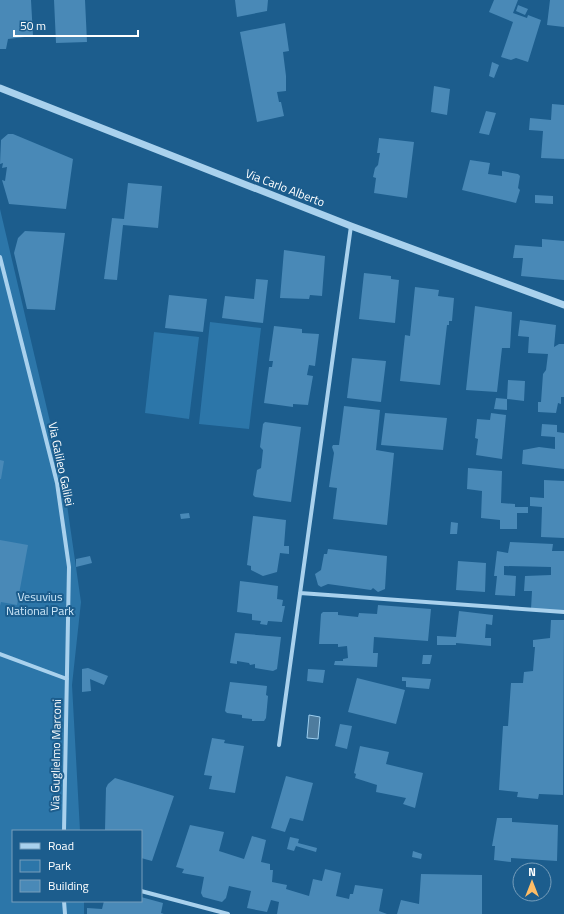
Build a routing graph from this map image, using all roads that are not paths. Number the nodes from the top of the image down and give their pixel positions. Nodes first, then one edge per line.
1 (0, 88) edge
2 (351, 226) junction
3 (0, 257) edge
4 (564, 305) edge
5 (300, 593) junction
6 (564, 612) edge
7 (0, 654) edge
8 (67, 679) junction
9 (279, 745) dead end
10 (64, 830) edge
11 (142, 891) edge
12 (64, 902) edge
13 (65, 914) edge
14 (228, 914) edge

1 - 2 street, Via Carlo Alberto
2 - 4 street, Via Carlo Alberto
2 - 5 street
3 - 8 street, Via Galileo Galilei
5 - 6 street
5 - 9 street
7 - 8 street
8 - 10 street, Via Guglielmo Marconi
11 - 14 street
12 - 13 street

